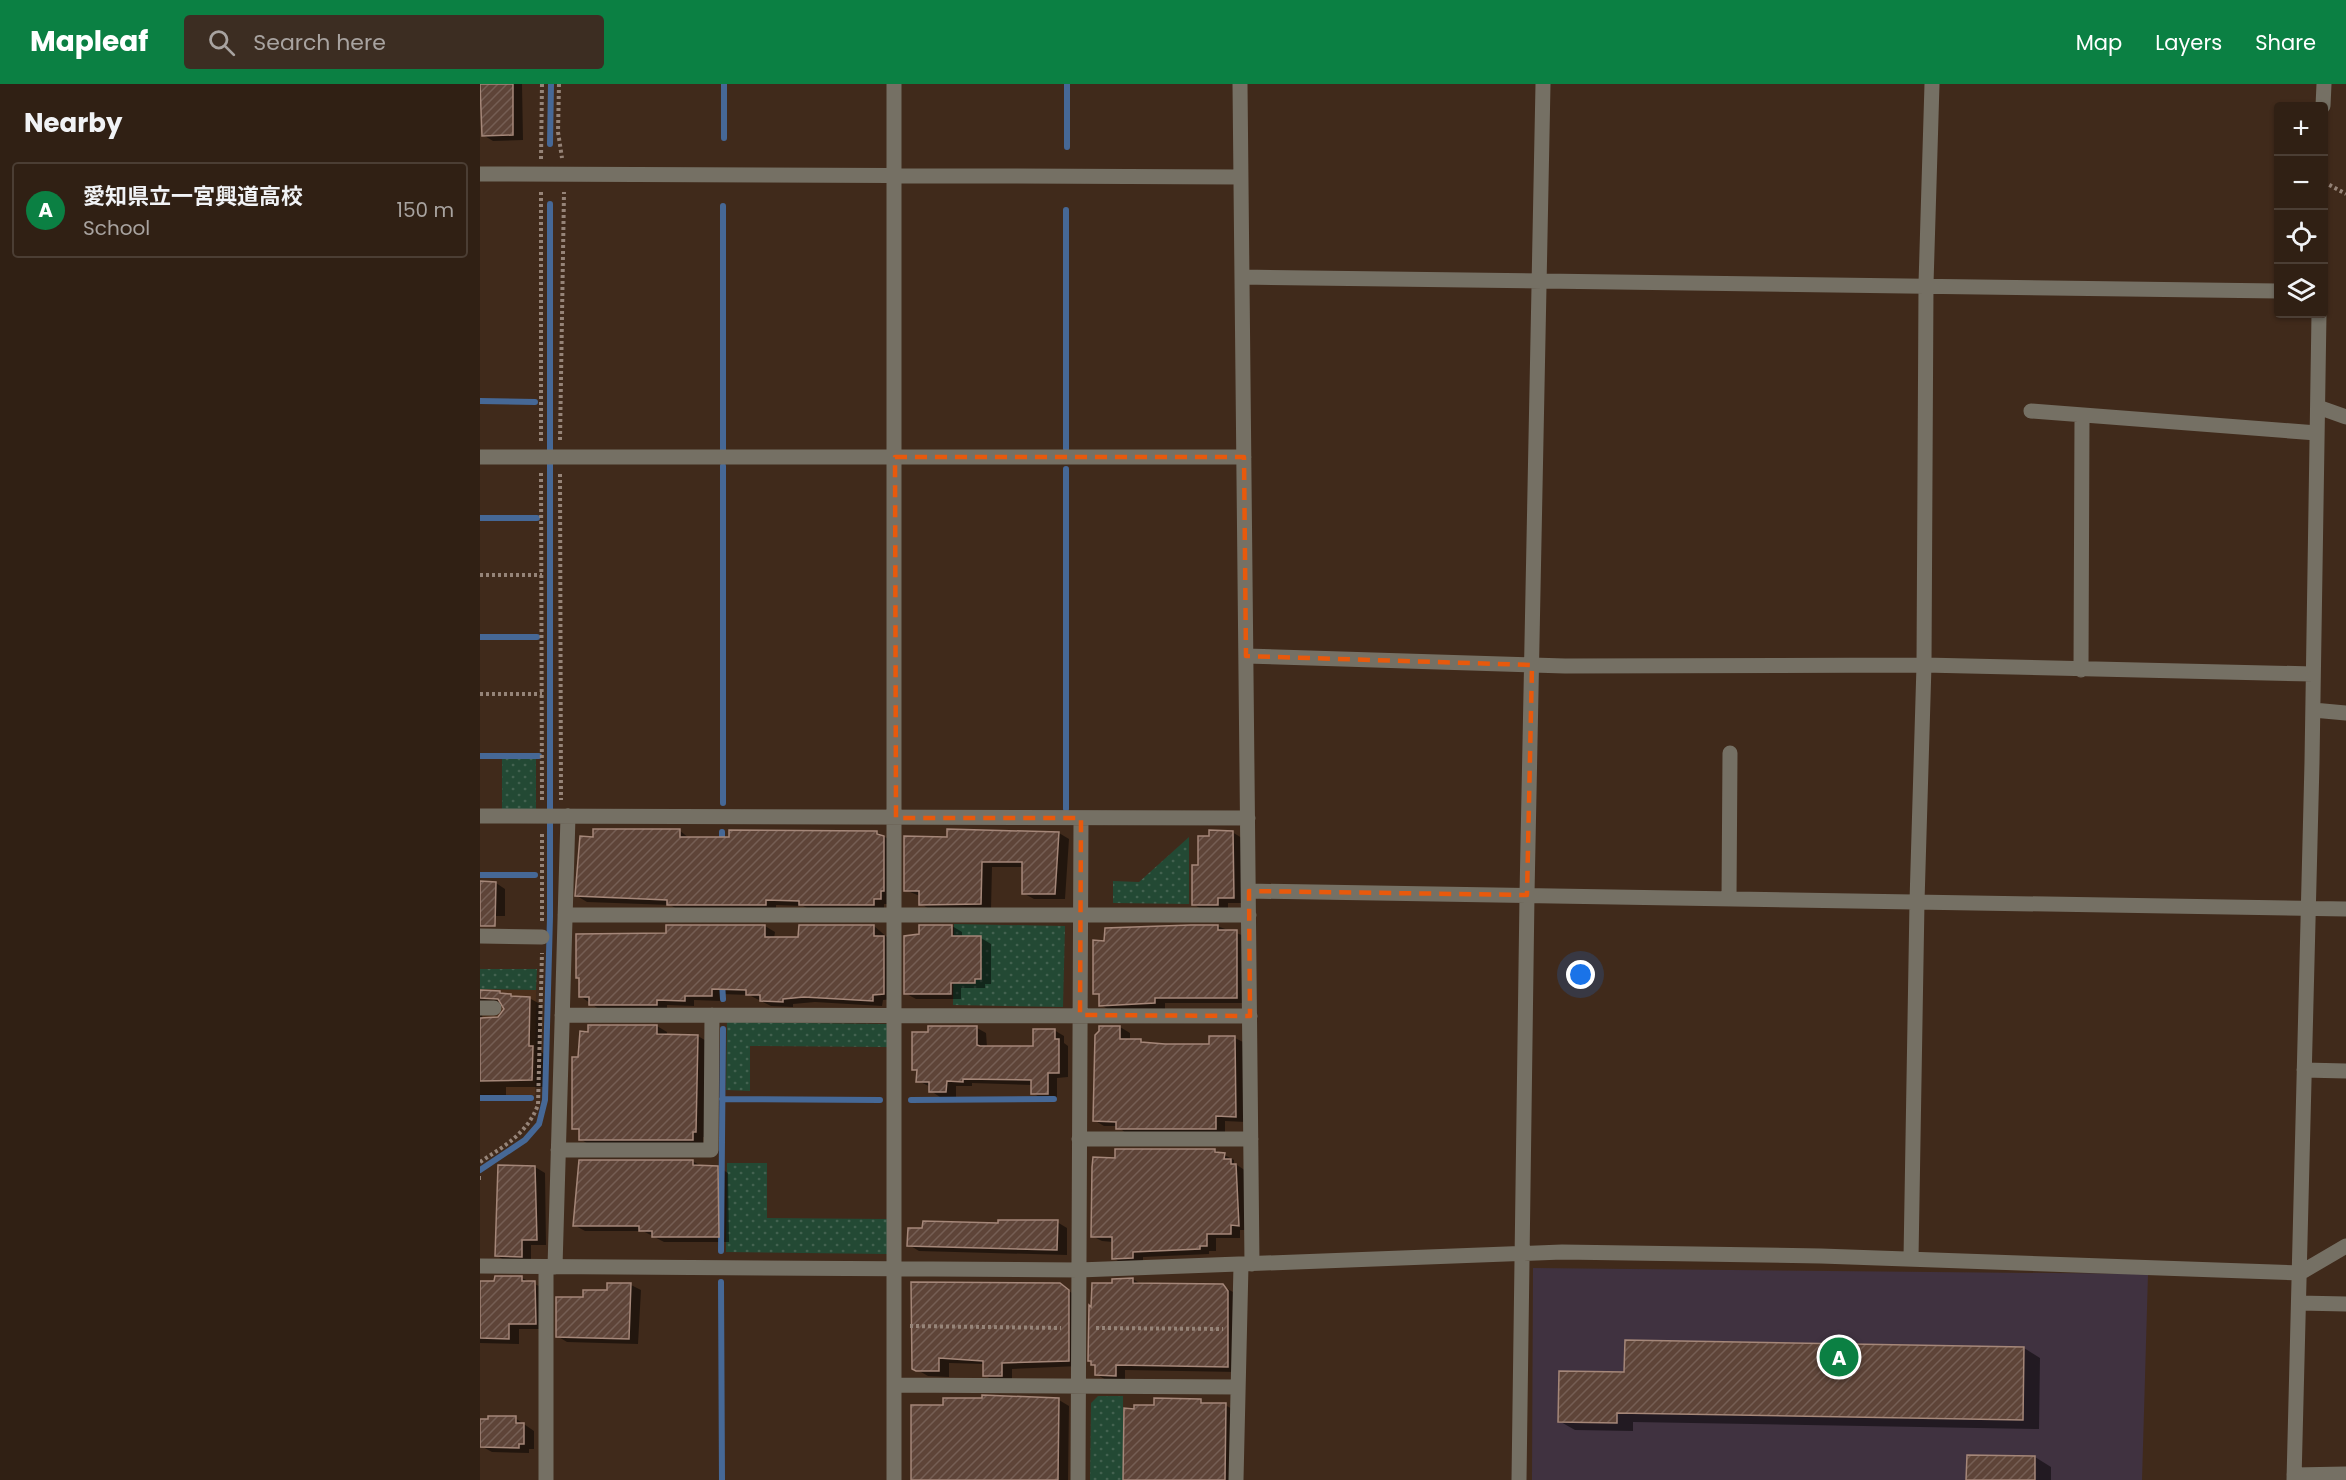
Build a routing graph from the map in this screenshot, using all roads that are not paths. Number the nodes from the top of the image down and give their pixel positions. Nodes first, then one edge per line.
1 (894, 84) edge
2 (1240, 84) edge
3 (1543, 84) edge
4 (1932, 84) edge
5 (2324, 84) edge
6 (2324, 102) edge
7 (480, 174) edge
8 (895, 174) junction
9 (1240, 177) junction
10 (1242, 277) junction
11 (1538, 279) junction
12 (1926, 284) junction
13 (2274, 291) edge
14 (2319, 318) edge
15 (2318, 407) junction
16 (2031, 411) dead end
17 (2082, 416) junction
18 (2346, 417) edge
19 (2317, 433) junction
20 (480, 457) edge
21 (895, 457) junction
22 (1244, 458) junction
23 (1246, 656) junction
24 (1532, 664) junction
25 (1924, 665) junction
26 (2081, 670) junction
27 (2313, 674) junction
28 (2313, 710) junction
29 (2346, 713) edge
30 (1730, 753) dead end
31 (480, 816) edge
32 (554, 816) junction
33 (896, 818) junction
34 (1081, 818) junction
35 (1248, 818) junction
36 (1249, 891) junction
37 (1527, 895) junction
38 (1729, 898) junction
39 (1917, 902) junction
40 (2346, 909) edge
41 (2308, 910) junction
42 (565, 915) junction
43 (895, 915) junction
44 (1080, 915) junction
45 (1249, 915) junction
46 (480, 936) edge
47 (542, 936) road end
48 (562, 1014) junction
49 (712, 1015) junction
50 (895, 1015) junction
51 (1080, 1016) junction
52 (1250, 1016) junction
53 (2304, 1070) junction
54 (2346, 1071) edge
55 (1079, 1139) junction
56 (1251, 1139) junction
57 (558, 1150) junction
58 (2346, 1246) edge
59 (1521, 1253) junction
60 (1911, 1259) junction
61 (1246, 1264) junction
62 (480, 1266) edge
63 (550, 1267) junction
64 (894, 1268) junction
65 (1079, 1270) junction
66 (2300, 1273) junction
67 (2299, 1303) junction
68 (2346, 1304) edge
69 (894, 1385) junction
70 (1078, 1386) junction
71 (1238, 1387) junction
72 (2346, 1474) edge
73 (2294, 1478) edge
74 (546, 1480) edge
75 (894, 1480) edge
76 (1078, 1480) edge
77 (1236, 1480) edge
78 (1519, 1480) edge

1 - 8 street
2 - 9 street
3 - 11 street
4 - 12 street
5 - 6 street
7 - 8 street
8 - 9 street
8 - 21 street
9 - 10 street
10 - 11 street
10 - 22 street
11 - 12 street
11 - 24 street
12 - 13 street
12 - 25 street
14 - 15 street
15 - 18 street
15 - 19 street
16 - 17 street
17 - 19 street
17 - 26 street
19 - 27 street
20 - 21 street
21 - 22 street
21 - 33 street
22 - 23 street
23 - 24 street
23 - 35 street
24 - 25 street
24 - 37 street
25 - 26 street
25 - 39 street
26 - 27 street
27 - 28 street
28 - 29 street
28 - 41 street
30 - 38 street
31 - 32 street
32 - 33 street
32 - 42 street
33 - 34 street
33 - 43 street
34 - 35 street
34 - 44 street
35 - 36 street
36 - 37 street
36 - 45 street
37 - 38 street
37 - 59 street
38 - 39 street
39 - 41 street
39 - 60 street
40 - 41 street
41 - 53 street
42 - 43 street
42 - 48 street
43 - 44 street
43 - 50 street
44 - 45 street
44 - 51 street
45 - 52 street
46 - 47 street
48 - 49 street
48 - 57 street
49 - 50 street
49 - 57 street
50 - 51 street
50 - 64 street
51 - 52 street
51 - 55 street
52 - 56 street
53 - 54 street
53 - 66 street
55 - 56 street
55 - 65 street
56 - 61 street
57 - 63 street
58 - 66 street
59 - 60 street
59 - 61 street
59 - 78 street
60 - 66 street
61 - 65 street
61 - 71 street
62 - 63 street
63 - 64 street
63 - 74 street
64 - 65 street
64 - 69 street
65 - 70 street
66 - 67 street
67 - 68 street
67 - 73 street
69 - 70 street
69 - 75 street
70 - 71 street
70 - 76 street
71 - 77 street
72 - 73 street

